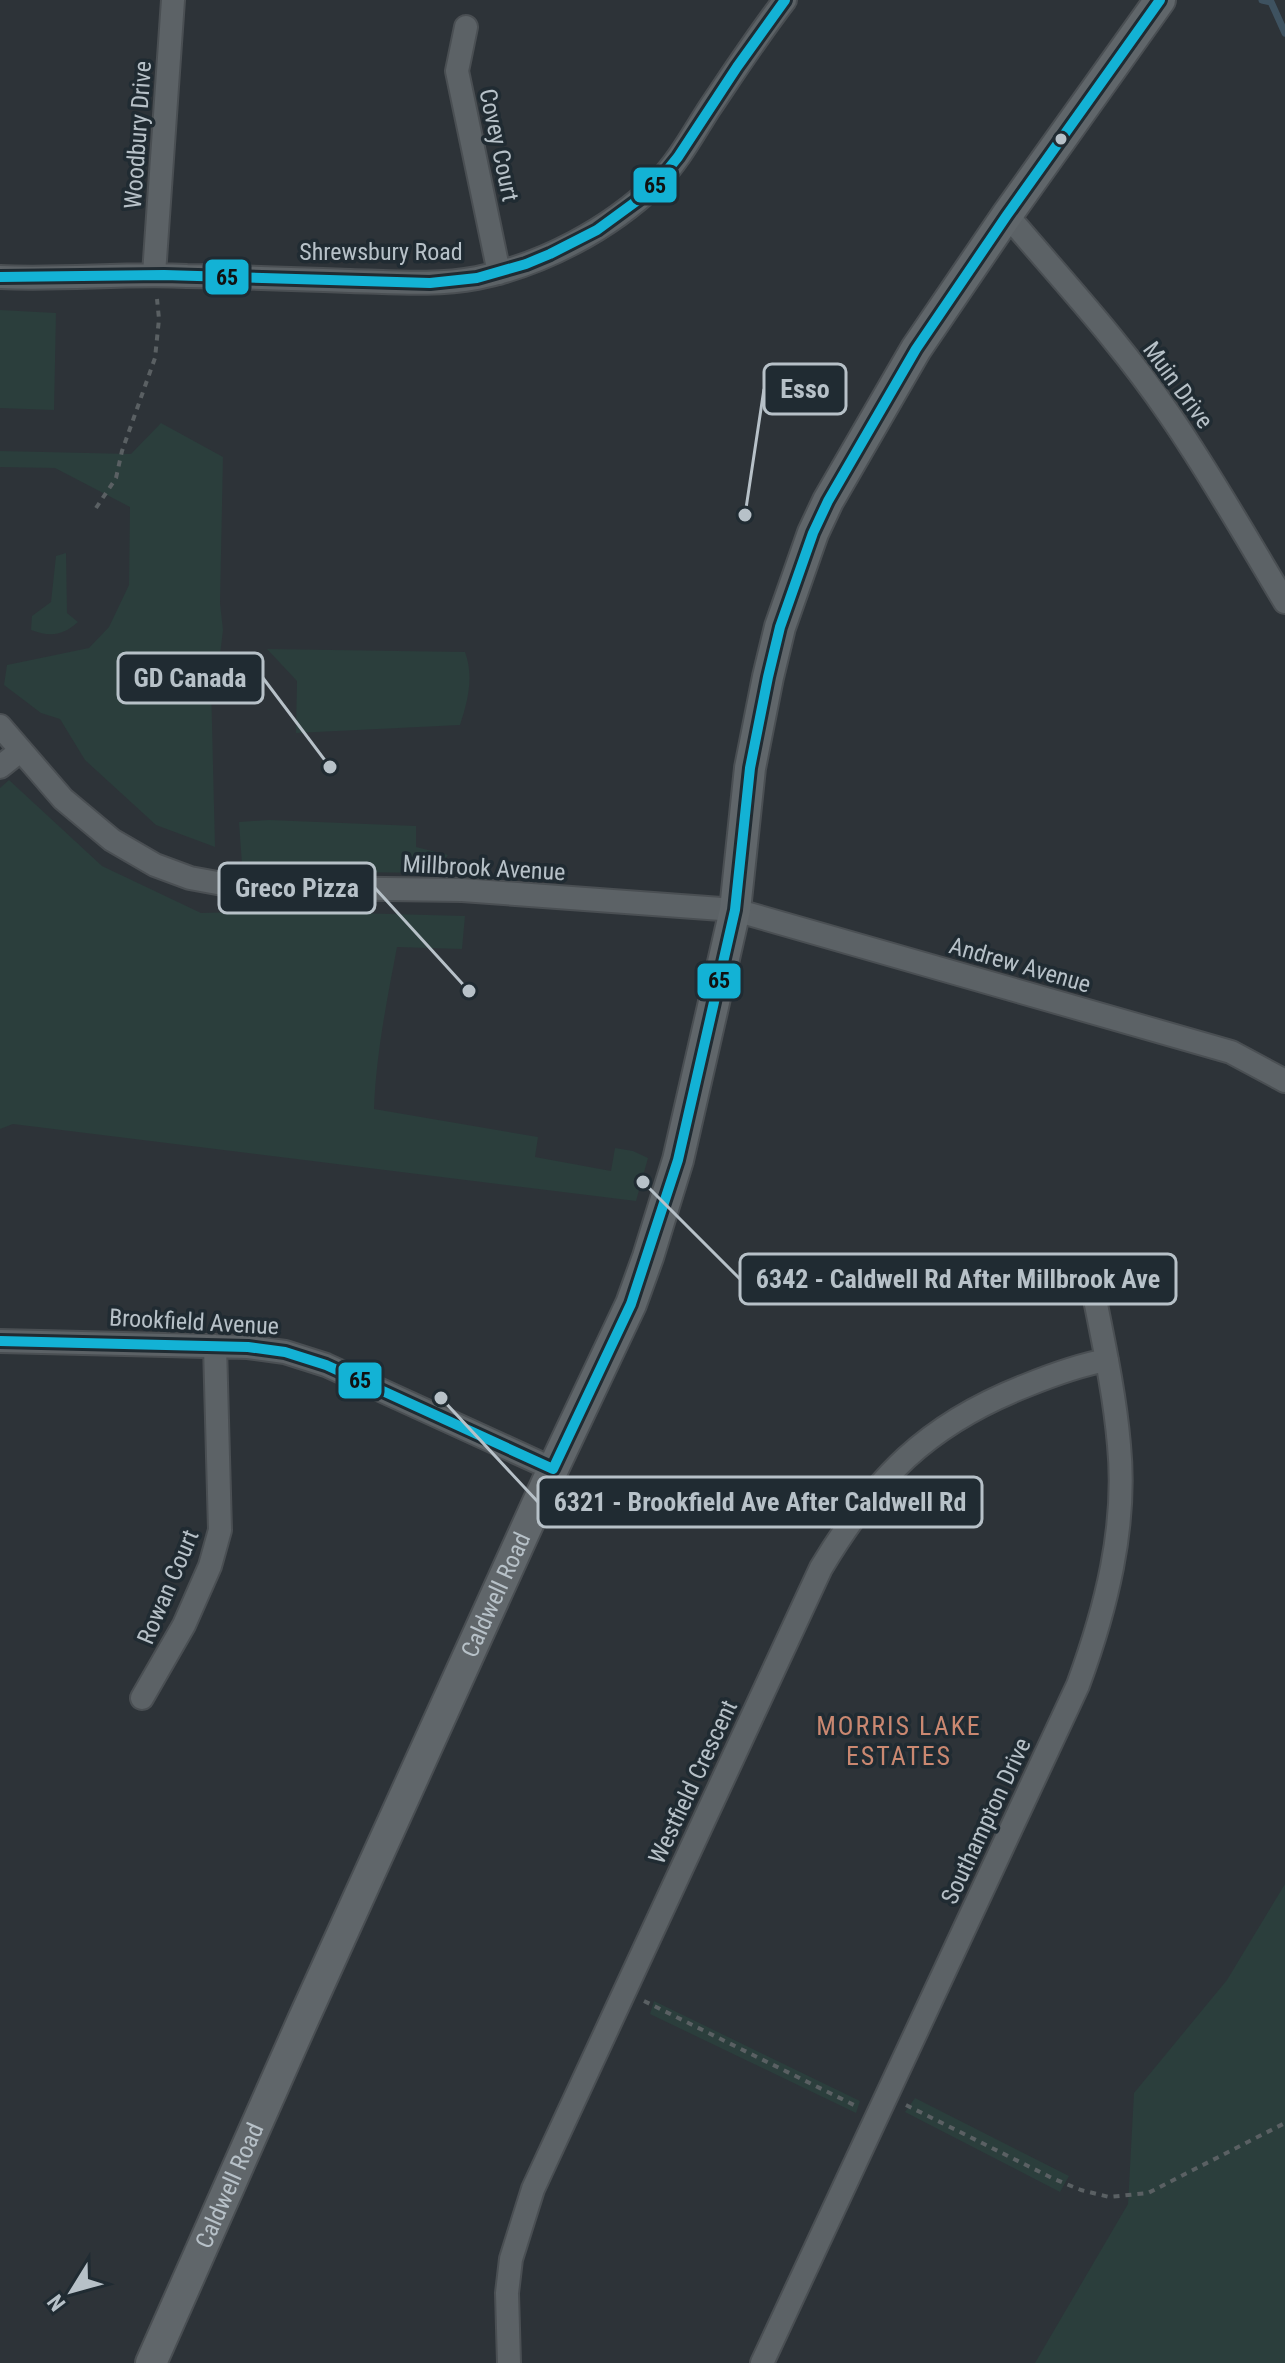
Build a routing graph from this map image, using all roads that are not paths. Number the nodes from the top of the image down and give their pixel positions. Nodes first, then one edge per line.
1 (173, 0) edge
2 (785, 0) edge
3 (1148, 4) edge
4 (466, 27) dead end
5 (1007, 215) junction
6 (499, 273) junction
7 (154, 274) junction
8 (0, 277) edge
9 (1285, 602) edge
10 (0, 726) edge
11 (20, 751) junction
12 (0, 767) edge
13 (735, 910) junction
14 (1285, 1081) edge
15 (1089, 1269) dead end
16 (0, 1341) edge
17 (215, 1346) junction
18 (1107, 1360) junction
19 (553, 1469) junction
20 (142, 1698) dead end
21 (151, 2363) edge
22 (509, 2363) edge
23 (762, 2363) edge

1 - 7 street, Woodbury Drive
2 - 6 street, Shrewsbury Road
3 - 5 street, Caldwell Road
4 - 6 street, Covey Court
5 - 9 street, Muin Drive
5 - 13 street, Caldwell Road
6 - 7 street, Shrewsbury Road
7 - 8 street, Shrewsbury Road
10 - 11 street, Millbrook Avenue
11 - 12 street
11 - 13 street, Millbrook Avenue
13 - 14 street, Andrew Avenue
13 - 19 street, Caldwell Road
15 - 18 street, Southampton Drive
16 - 17 street, Brookfield Avenue
17 - 19 street, Brookfield Avenue
17 - 20 street, Rowan Court
18 - 22 street, Westfield Crescent
18 - 23 street, Southampton Drive
19 - 21 street, Caldwell Road

